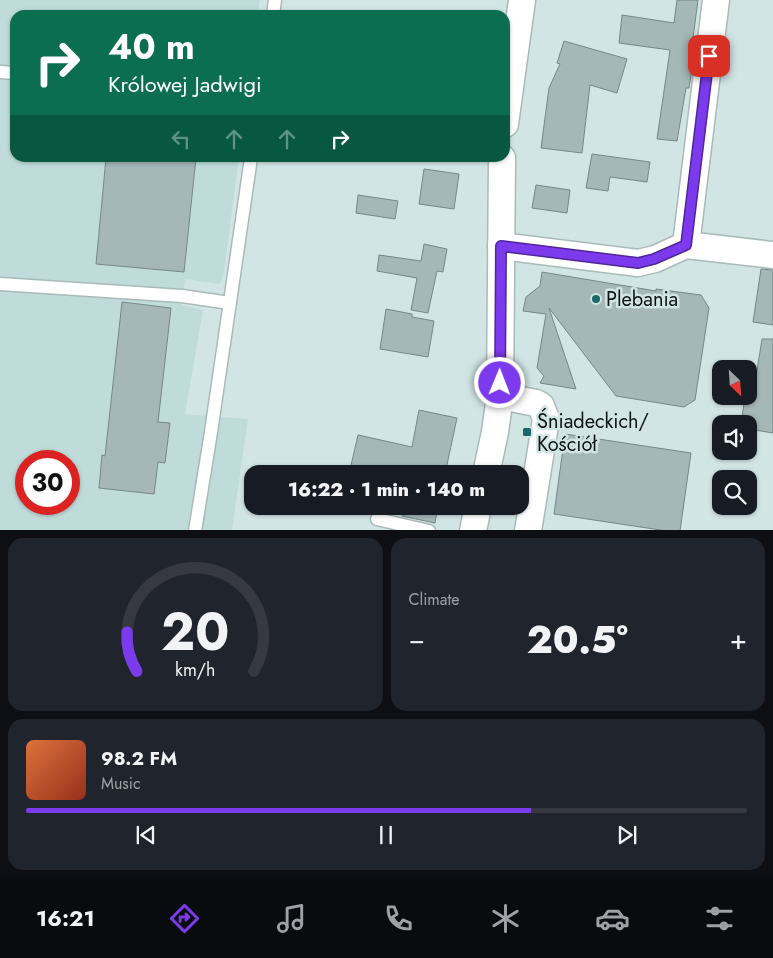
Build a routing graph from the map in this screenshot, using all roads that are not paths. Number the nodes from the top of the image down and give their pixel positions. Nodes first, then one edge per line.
1 (522, 0) edge
2 (716, 0) edge
3 (510, 88) edge
4 (251, 162) edge
5 (502, 162) edge
6 (686, 245) junction
7 (501, 246) junction
8 (773, 255) edge
9 (0, 284) edge
10 (230, 303) junction
11 (500, 396) junction
12 (488, 465) edge
13 (476, 515) edge
14 (377, 519) dead end
15 (195, 530) edge
16 (429, 530) edge
17 (473, 530) edge
18 (528, 530) edge

1 - 3 street
2 - 6 street
4 - 10 lane
5 - 7 street
6 - 7 street
6 - 8 street
7 - 11 street
9 - 10 lane
10 - 15 lane
11 - 12 street
11 - 18 street
13 - 17 street
14 - 16 lane

